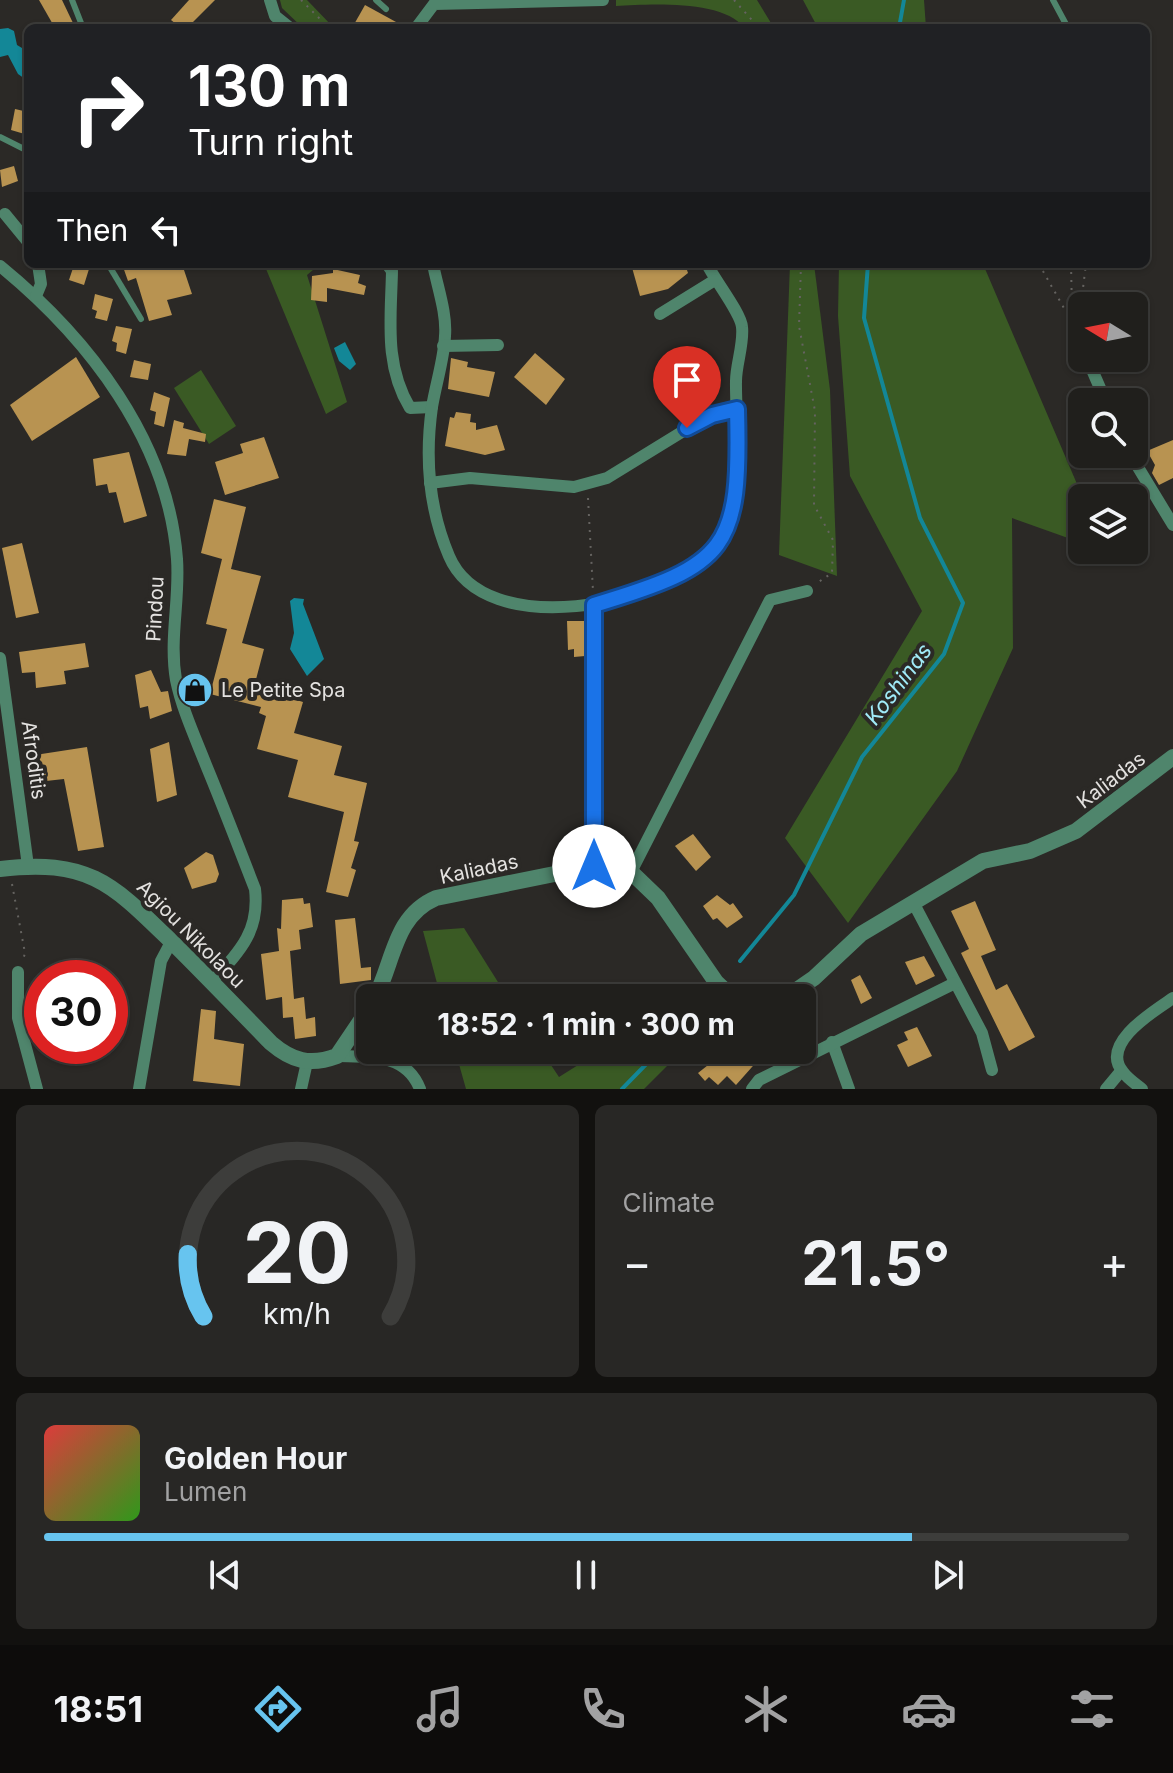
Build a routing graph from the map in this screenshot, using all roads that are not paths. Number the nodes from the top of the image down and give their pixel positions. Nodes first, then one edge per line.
1 (72, 0) edge
2 (270, 0) edge
3 (376, 0) edge
4 (603, 0) edge
5 (1053, 0) edge
6 (386, 9) dead end
7 (81, 24) edge
8 (285, 24) edge
9 (419, 24) edge
10 (1066, 24) edge
11 (0, 137) edge
12 (24, 149) edge
13 (5, 214) dead end
14 (24, 237) edge
15 (0, 266) edge
16 (39, 268) edge
17 (110, 268) edge
18 (390, 268) edge
19 (434, 268) edge
20 (709, 268) edge
21 (715, 280) junction
22 (36, 296) junction
23 (660, 314) dead end
24 (141, 319) dead end
25 (498, 345) dead end
26 (443, 346) junction
27 (432, 407) junction
28 (737, 409) junction
29 (1138, 468) edge
30 (430, 483) junction
31 (1173, 525) edge
32 (807, 591) road end
33 (594, 605) junction
34 (0, 658) edge
35 (1173, 757) edge
36 (28, 866) junction
37 (594, 866) junction
38 (4, 869) edge
39 (631, 872) junction
40 (913, 902) junction
41 (171, 942) junction
42 (18, 972) road end
43 (212, 981) junction
44 (955, 983) junction
45 (380, 984) edge
46 (718, 984) edge
47 (805, 984) edge
48 (1173, 998) edge
49 (356, 1028) edge
50 (832, 1042) junction
51 (337, 1056) junction
52 (307, 1062) junction
53 (992, 1070) dead end
54 (1121, 1071) junction
55 (37, 1089) edge
56 (139, 1089) edge
57 (301, 1089) edge
58 (420, 1089) edge
59 (752, 1089) edge
60 (849, 1089) edge
61 (1106, 1089) edge
62 (1142, 1089) edge

1 - 7 lane
2 - 8 street
3 - 6 lane
4 - 9 street
5 - 10 lane
11 - 12 lane
13 - 14 street
15 - 22 street, Pindou
16 - 22 street
17 - 24 lane
18 - 27 street
19 - 26 street
20 - 21 street
21 - 23 street
21 - 28 street
22 - 43 street, Pindou
25 - 26 street
26 - 27 street
27 - 30 street
28 - 30 street
28 - 33 street
29 - 31 street
30 - 33 street
32 - 39 street
33 - 37 street
34 - 36 street, Afroditis
35 - 40 street, Kaliadas
36 - 38 street, Agiou Nikolaou
36 - 41 street, Agiou Nikolaou
37 - 39 street, Kaliadas
37 - 45 street, Kaliadas
39 - 46 street
40 - 44 street
40 - 47 street, Kaliadas
41 - 43 street, Agiou Nikolaou
41 - 56 street
42 - 55 street
43 - 52 street, Agiou Nikolaou
44 - 50 street
44 - 53 street
48 - 54 street
49 - 51 street
50 - 59 street
50 - 60 street
51 - 52 street
51 - 58 street
52 - 57 street
54 - 61 street
54 - 62 street

